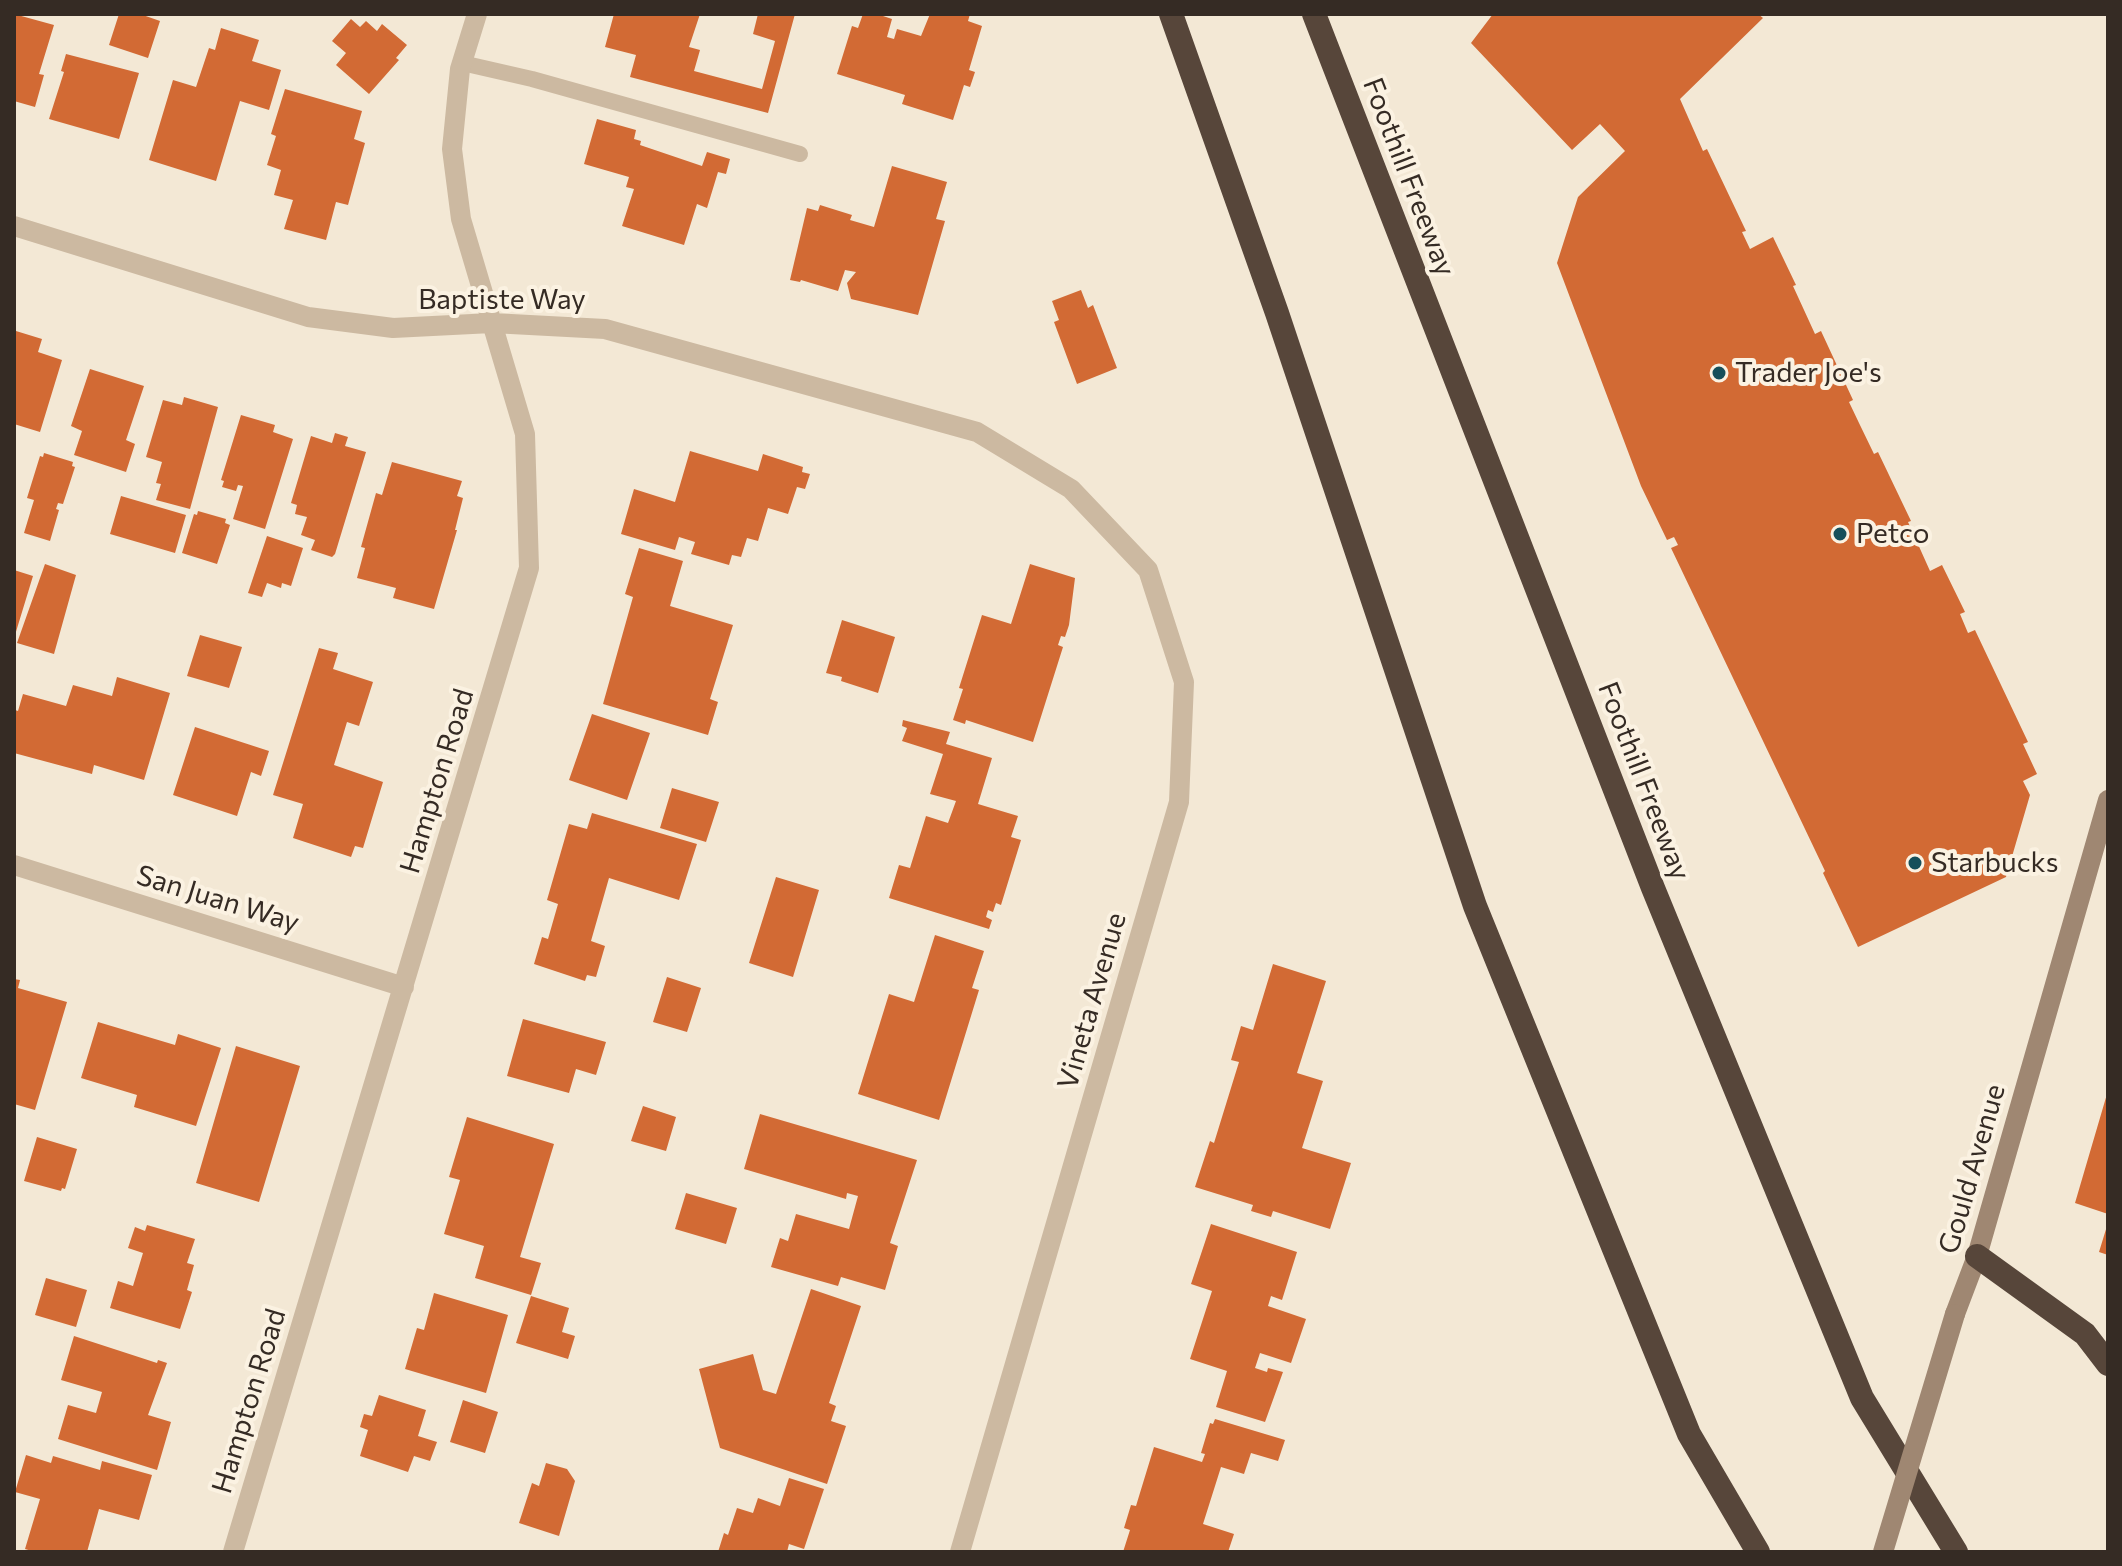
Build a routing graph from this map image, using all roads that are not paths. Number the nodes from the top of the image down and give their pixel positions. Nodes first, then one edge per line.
1 (477, 14) edge
2 (1171, 14) edge
3 (1314, 14) edge
4 (462, 63) junction
5 (800, 154) dead end
6 (14, 226) edge
7 (492, 323) junction
8 (1071, 489) joint
9 (2108, 800) edge
10 (14, 865) edge
11 (404, 987) junction
12 (1977, 1256) junction
13 (2108, 1364) edge
14 (233, 1552) edge
15 (960, 1552) edge
16 (1758, 1552) edge
17 (1883, 1552) edge
18 (1956, 1552) edge

1 - 4 street, Hampton Road
2 - 16 highway
3 - 18 highway, Foothill Freeway
4 - 5 lane
4 - 7 street, Hampton Road
6 - 7 street, Baptiste Way
7 - 8 street, Baptiste Way
7 - 11 street, Hampton Road
8 - 15 street, Vineta Avenue
9 - 12 main road, Gould Avenue
10 - 11 street, San Juan Way
11 - 14 street, Hampton Road
12 - 13 highway
12 - 17 main road, Gould Avenue, bridge

